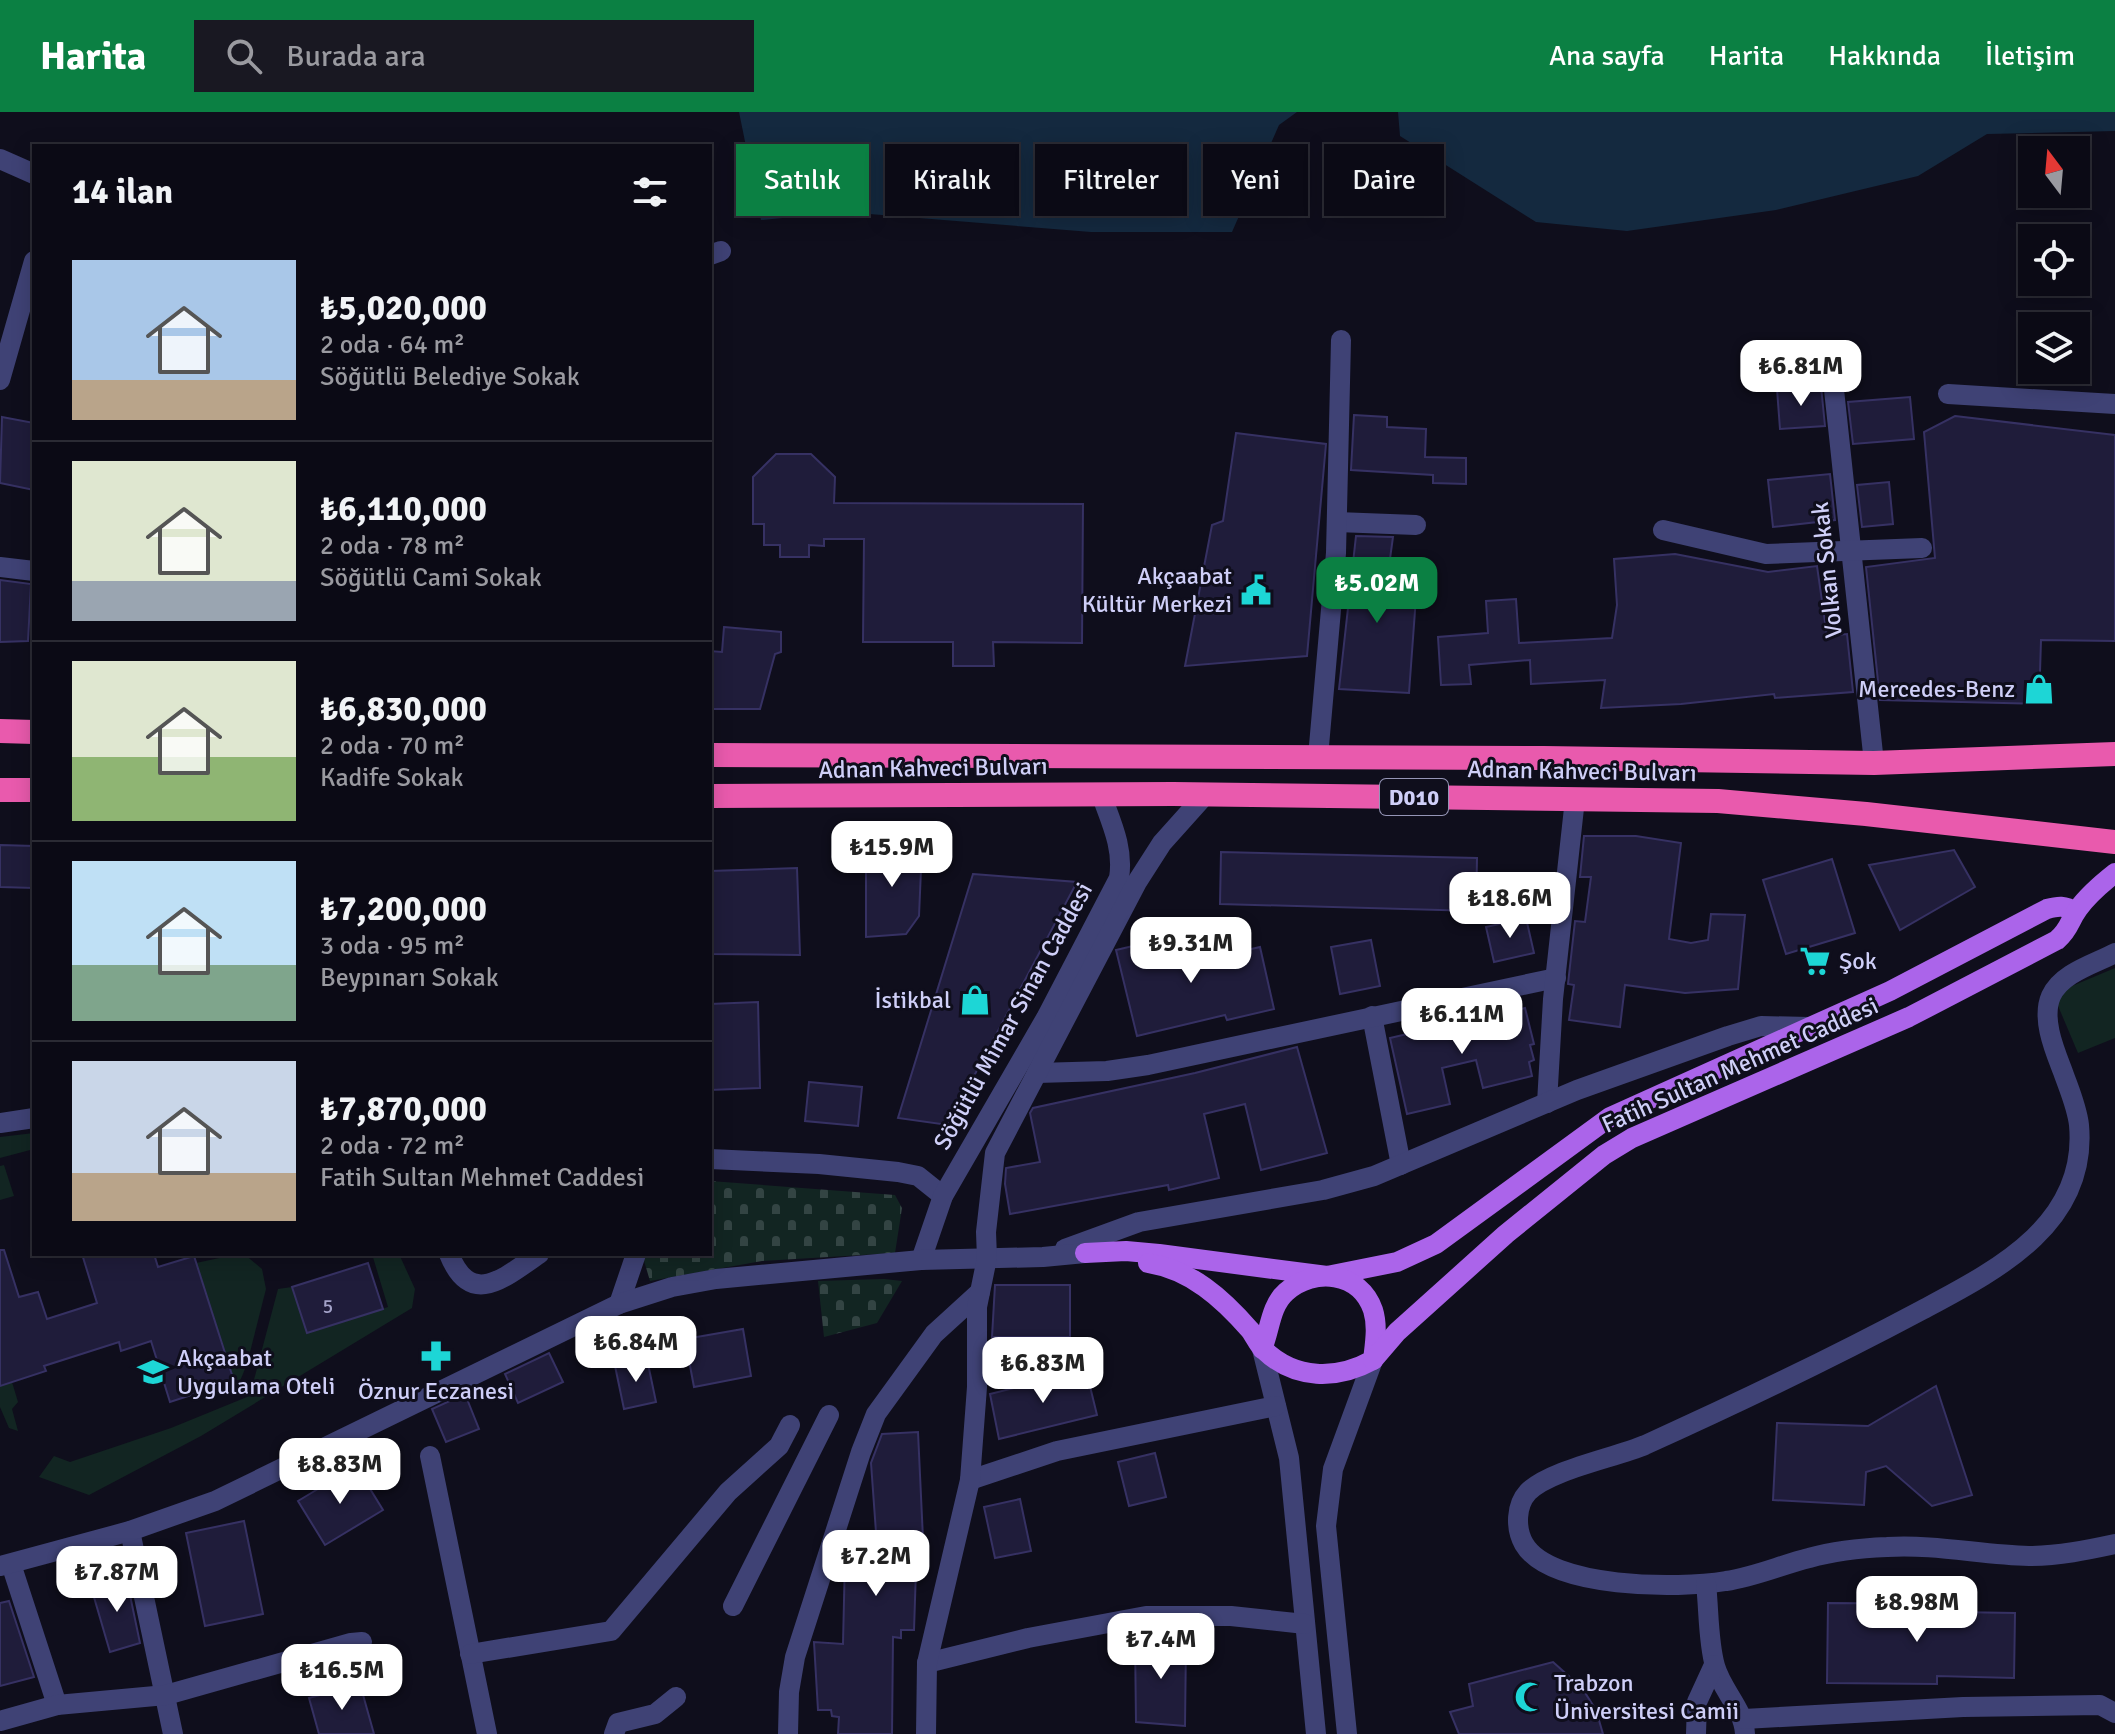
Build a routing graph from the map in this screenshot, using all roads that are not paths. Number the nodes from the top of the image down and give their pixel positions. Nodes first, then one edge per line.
1 (0, 159) edge
2 (32, 173) edge
3 (32, 268) edge
4 (1341, 340) dead end
5 (1, 371) edge
6 (1832, 371) dead end
7 (1948, 394) dead end
8 (2115, 404) edge
9 (1337, 522) junction
10 (1416, 525) dead end
11 (1663, 530) dead end
12 (1922, 548) dead end
13 (1851, 549) junction
14 (0, 567) edge
15 (32, 571) edge
16 (0, 731) edge
17 (32, 732) edge
18 (2115, 754) edge
19 (712, 755) edge
20 (1318, 757) junction
21 (1874, 763) junction
22 (0, 790) edge
23 (32, 790) edge
24 (1101, 794) junction
25 (1205, 795) junction
26 (712, 796) edge
27 (1575, 799) junction
28 (2115, 842) edge
29 (2115, 873) edge
30 (2075, 912) junction
31 (2115, 953) edge
32 (1556, 978) junction
33 (1372, 1016) junction
34 (1809, 1027) junction
35 (1037, 1073) junction
36 (1547, 1103) junction
37 (32, 1118) edge
38 (0, 1123) edge
39 (712, 1159) edge
40 (1401, 1165) junction
41 (943, 1196) junction
42 (1085, 1253) junction
43 (450, 1256) edge
44 (536, 1256) edge
45 (635, 1256) edge
46 (1043, 1257) junction
47 (987, 1258) junction
48 (921, 1260) junction
49 (1327, 1276) junction
50 (980, 1292) junction
51 (619, 1304) junction
52 (1262, 1349) junction
53 (1373, 1360) junction
54 (1276, 1406) junction
55 (829, 1415) dead end
56 (790, 1425) dead end
57 (430, 1456) dead end
58 (970, 1480) junction
59 (130, 1531) junction
60 (2115, 1544) edge
61 (5, 1565) edge
62 (1706, 1584) junction
63 (733, 1606) dead end
64 (1305, 1624) junction
65 (362, 1642) dead end
66 (470, 1654) junction
67 (927, 1663) junction
68 (1714, 1665) junction
69 (166, 1695) junction
70 (676, 1697) dead end
71 (57, 1705) junction
72 (2115, 1713) edge
73 (0, 1721) edge
74 (1745, 1726) edge
75 (173, 1734) edge
76 (487, 1734) edge
77 (614, 1734) edge
78 (788, 1734) edge
79 (926, 1734) edge
80 (1316, 1734) edge
81 (1347, 1734) edge
82 (1696, 1734) edge

1 - 2 street
3 - 5 street
4 - 9 street
6 - 13 street, Volkan Sokak
7 - 8 street
9 - 10 street
9 - 20 street
11 - 13 street
12 - 13 street
13 - 21 street, Volkan Sokak
14 - 15 street
16 - 17 highway
18 - 21 highway, Adnan Kahveci Bulvarı / D010
19 - 20 highway, Adnan Kahveci Bulvarı / D010
20 - 21 highway, Adnan Kahveci Bulvarı / D010
22 - 23 highway
24 - 25 highway, Adnan Kahveci Bulvarı / D010
24 - 26 highway, Adnan Kahveci Bulvarı / D010
24 - 41 street, Söğütlü Mimar Sinan Caddesi
25 - 27 highway, Adnan Kahveci Bulvarı / D010
25 - 35 street, Söğütlü Mimar Sinan Caddesi
27 - 28 highway, Adnan Kahveci Bulvarı / D010
27 - 32 street
29 - 30 main road, Fatih Sultan Mehmet Caddesi
30 - 34 main road, Fatih Sultan Mehmet Caddesi
30 - 53 main road, Fatih Sultan Mehmet Caddesi
31 - 62 street
32 - 33 street
32 - 36 street
33 - 35 street
33 - 40 street
34 - 36 street, Fatih Sultan Mehmet Caddesi
34 - 49 main road, Fatih Sultan Mehmet Caddesi
35 - 47 street, Söğütlü Mimar Sinan Caddesi
36 - 40 street, Fatih Sultan Mehmet Caddesi
37 - 38 street
39 - 41 street
40 - 46 street, Fatih Sultan Mehmet Caddesi
41 - 48 street, Söğütlü Mimar Sinan Caddesi
42 - 46 street, Fatih Sultan Mehmet Caddesi
42 - 49 main road, Fatih Sultan Mehmet Caddesi
42 - 52 main road, Fatih Sultan Mehmet Caddesi
43 - 44 street
45 - 51 street
46 - 47 street, Fatih Sultan Mehmet Caddesi
47 - 48 street, Fatih Sultan Mehmet Caddesi
47 - 50 street, Söğütlü Mimar Sinan Caddesi
48 - 51 street, Fatih Sultan Mehmet Caddesi
49 - 52 main road, Fatih Sultan Mehmet Caddesi
49 - 53 main road, Fatih Sultan Mehmet Caddesi
50 - 58 street, Söğütlü Mimar Sinan Caddesi
50 - 78 street
51 - 59 street, Fatih Sultan Mehmet Caddesi
52 - 53 main road, Fatih Sultan Mehmet Caddesi
52 - 54 street
53 - 81 street
54 - 58 street
54 - 64 street
55 - 63 street
56 - 66 street
57 - 66 street
58 - 67 street, Söğütlü Mimar Sinan Caddesi
59 - 61 street, Fatih Sultan Mehmet Caddesi
59 - 69 street
60 - 62 street
61 - 71 street
62 - 68 street
64 - 67 street
64 - 80 street
65 - 69 street
66 - 76 street
67 - 79 street, Söğütlü Mimar Sinan Caddesi
68 - 74 street
68 - 82 street
69 - 71 street
69 - 75 street
70 - 77 street
71 - 73 street
72 - 74 street

